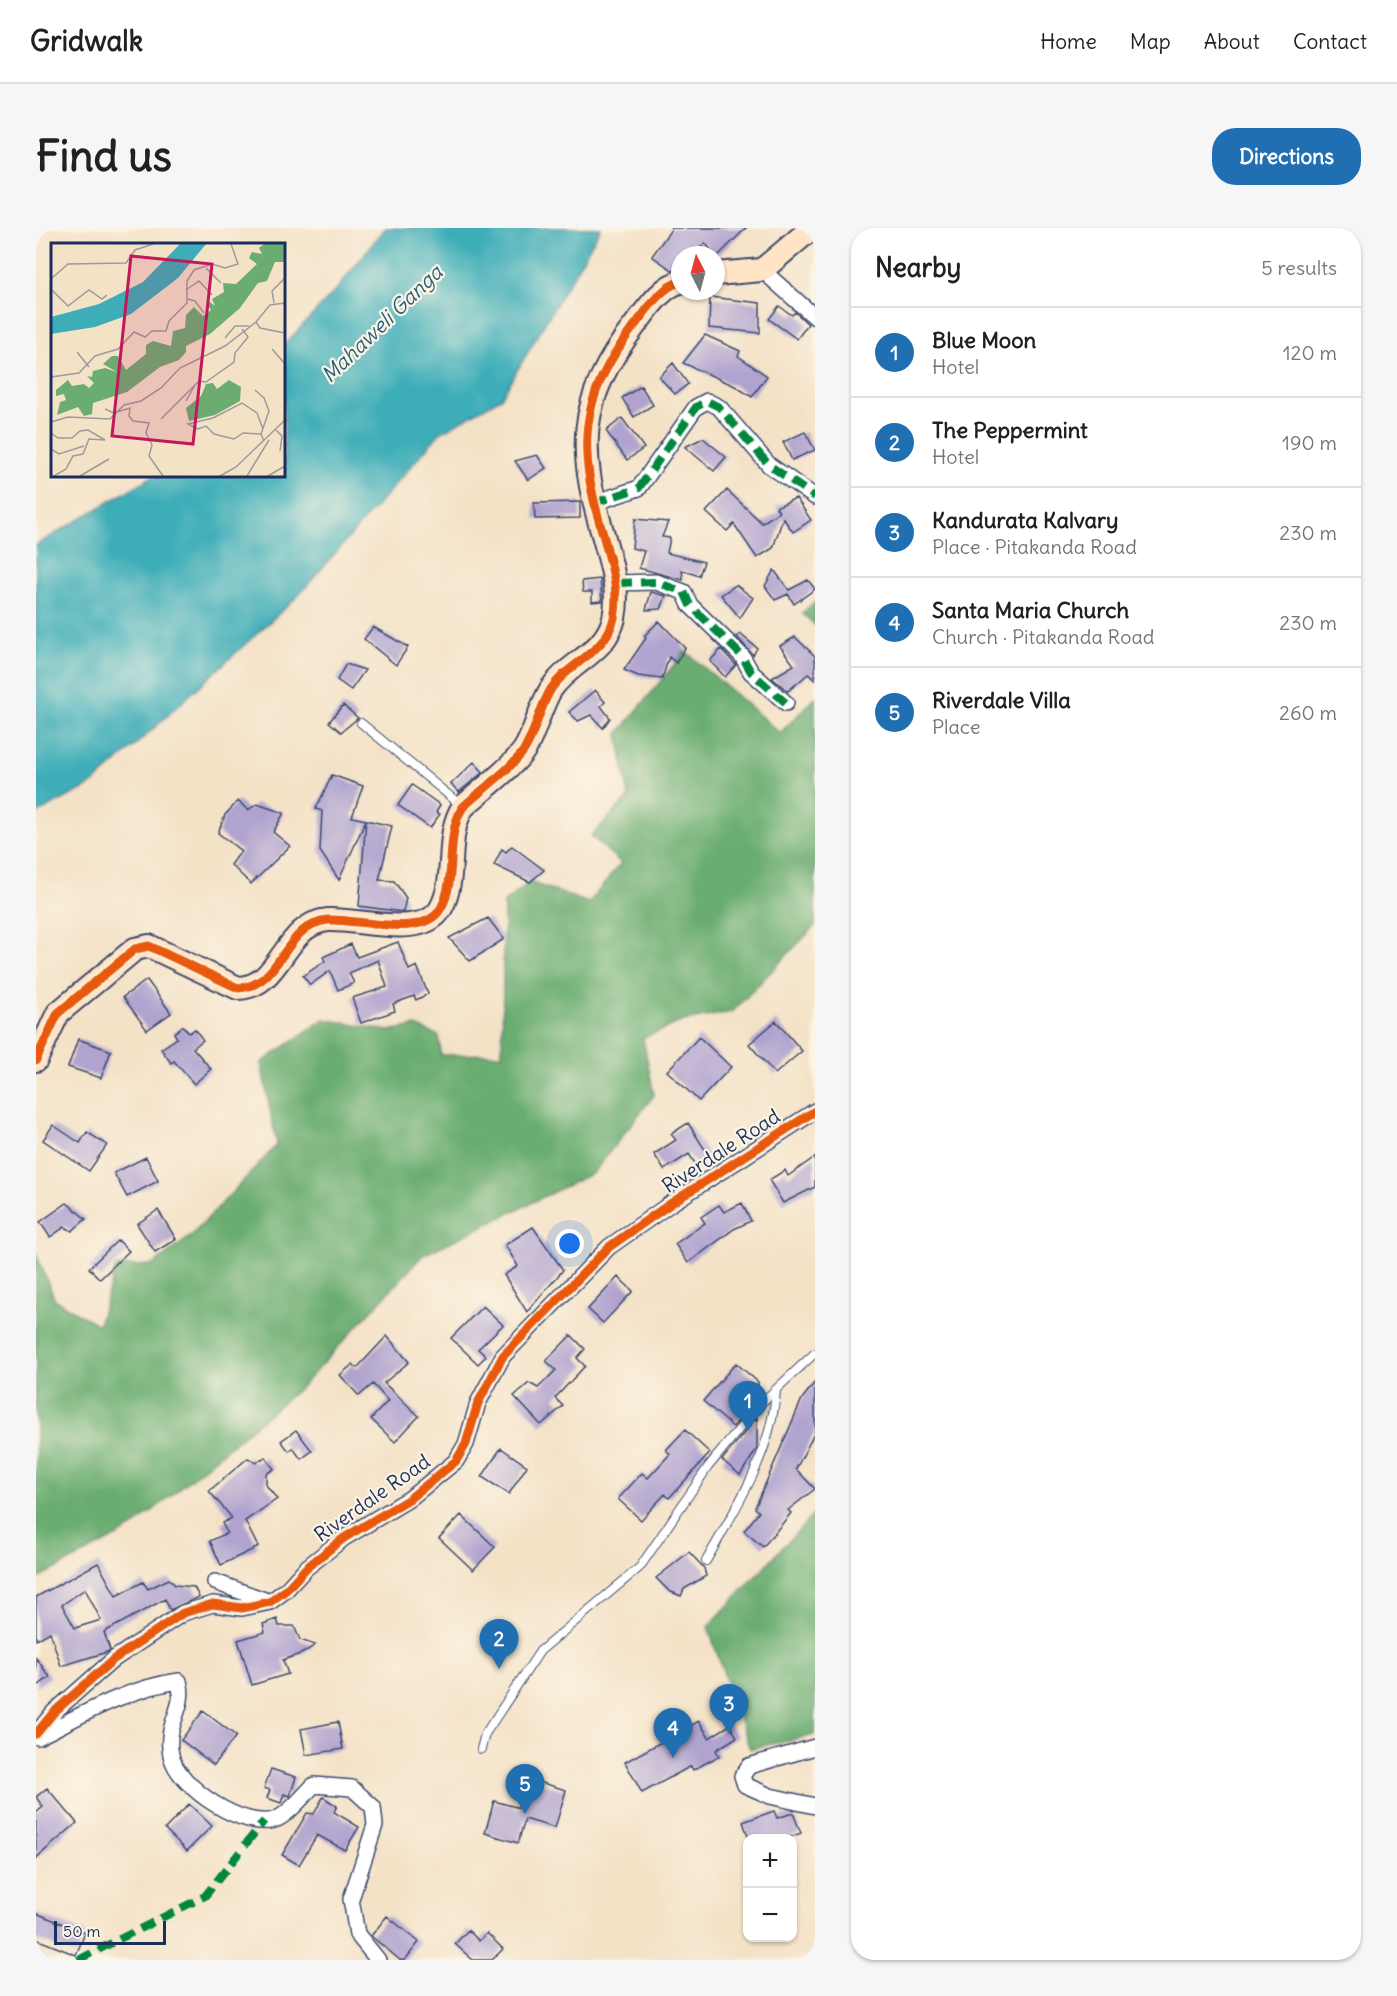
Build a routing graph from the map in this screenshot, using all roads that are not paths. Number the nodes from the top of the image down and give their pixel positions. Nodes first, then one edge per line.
1 (812, 228) edge
2 (762, 270) junction
3 (725, 273) edge
4 (671, 286) edge
5 (815, 317) edge
6 (815, 497) edge
7 (594, 503) junction
8 (616, 583) junction
9 (786, 703) dead end
10 (361, 723) dead end
11 (463, 807) junction
12 (36, 1060) edge
13 (815, 1111) edge
14 (815, 1353) edge
15 (776, 1391) junction
16 (706, 1561) dead end
17 (215, 1582) dead end
18 (270, 1602) junction
19 (36, 1736) edge
20 (815, 1747) edge
21 (481, 1749) dead end
22 (815, 1806) edge
23 (378, 1960) edge

1 - 2 street
2 - 3 street
2 - 5 street
4 - 7 street
6 - 7 street
7 - 8 street
8 - 9 street
8 - 11 street
10 - 11 lane
11 - 12 street
13 - 18 street, Riverdale Road
14 - 15 lane
15 - 16 lane
15 - 21 lane
17 - 18 street
18 - 19 street, Riverdale Road
19 - 23 street
20 - 22 street

